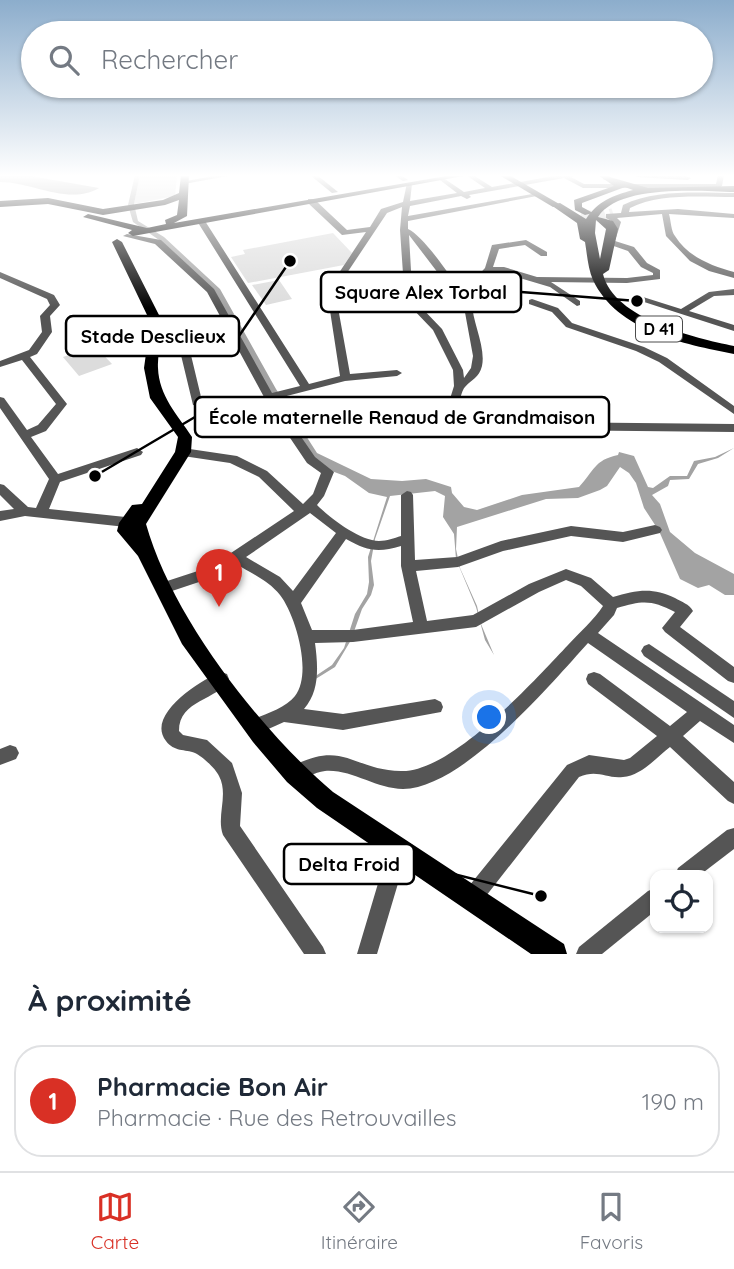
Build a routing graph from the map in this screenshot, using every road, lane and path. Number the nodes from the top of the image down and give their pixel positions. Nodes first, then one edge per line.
1 (93, 220) edge
2 (127, 220) edge
3 (176, 220) edge
4 (209, 220) edge
5 (331, 220) edge
6 (377, 220) edge
7 (404, 220) edge
8 (426, 220) edge
9 (578, 220) edge
10 (602, 220) edge
11 (605, 220) edge
12 (667, 220) edge
13 (201, 221) junction
14 (404, 225) junction
15 (369, 229) junction
16 (614, 231) junction
17 (132, 233) junction
18 (544, 254) dead end
19 (488, 270) junction
20 (0, 275) edge
21 (734, 275) edge
22 (604, 276) junction
23 (573, 278) joint
24 (535, 280) junction
25 (734, 292) edge
26 (643, 300) dead end
27 (532, 302) dead end
28 (577, 303) dead end
29 (467, 305) junction
30 (686, 309) dead end
31 (734, 328) edge
32 (177, 339) dead end
33 (734, 348) edge
34 (26, 357) junction
35 (0, 364) edge
36 (397, 373) dead end
37 (345, 378) junction
38 (459, 386) junction
39 (306, 387) junction
40 (268, 397) junction
41 (0, 400) edge
42 (734, 411) edge
43 (285, 420) junction
44 (734, 428) edge
45 (25, 435) junction
46 (137, 452) dead end
47 (183, 452) junction
48 (55, 479) junction
49 (0, 488) edge
50 (407, 495) dead end
51 (307, 509) junction
52 (25, 511) junction
53 (41, 512) junction
54 (0, 516) edge
55 (133, 523) junction
56 (655, 530) dead end
57 (344, 532) junction
58 (406, 539) junction
59 (236, 556) junction
60 (408, 566) junction
61 (163, 588) junction
62 (292, 604) junction
63 (611, 604) junction
64 (421, 627) junction
65 (587, 634) junction
66 (306, 637) junction
67 (649, 651) dead end
68 (734, 676) edge
69 (221, 679) junction
70 (594, 679) dead end
71 (436, 707) dead end
72 (734, 710) edge
73 (701, 711) junction
74 (281, 714) junction
75 (255, 727) junction
76 (671, 736) junction
77 (734, 736) edge
78 (295, 774) junction
79 (734, 795) edge
80 (734, 838) edge
81 (396, 847) junction
82 (692, 870) edge
83 (472, 898) junction
84 (650, 902) edge
85 (316, 954) edge
86 (367, 954) edge
87 (554, 954) edge
88 (586, 954) edge

1 - 17 main road
2 - 17 main road
3 - 17 main road
4 - 13 main road
5 - 15 street
6 - 15 street
7 - 14 street
8 - 14 street
9 - 22 highway
10 - 22 highway
11 - 16 highway
12 - 21 street
13 - 17 main road
13 - 39 street
14 - 29 street
14 - 38 street
15 - 37 street
16 - 22 highway
16 - 22 street
17 - 40 street
17 - 47 main road
18 - 19 street
19 - 24 street
19 - 29 street
20 - 34 street
22 - 23 street
22 - 33 highway, D 41
23 - 24 street
24 - 28 street
25 - 30 street
26 - 31 street
27 - 42 street
29 - 38 street
32 - 43 street
34 - 35 street
34 - 45 street
36 - 37 street
37 - 39 street
38 - 44 street
39 - 40 street
40 - 43 street
41 - 45 street
43 - 51 street
45 - 48 street
46 - 48 street
47 - 51 street
47 - 55 main road
48 - 53 street
49 - 52 street
50 - 58 street
51 - 57 street
51 - 59 street
52 - 53 street
52 - 54 street
53 - 55 street
55 - 61 main road
56 - 60 street
57 - 58 street
57 - 62 street
58 - 60 street
59 - 61 street
59 - 62 street
60 - 64 street
61 - 69 main road
62 - 66 street
63 - 64 street
63 - 65 street
63 - 68 street
64 - 66 street
65 - 73 street
65 - 78 street
66 - 74 street
67 - 72 street
69 - 75 main road
69 - 85 street
70 - 76 street
71 - 74 street
73 - 76 street
73 - 77 street
74 - 75 street
75 - 78 main road
76 - 79 street
76 - 83 street
78 - 81 main road
80 - 82 street
81 - 83 main road
81 - 86 street
83 - 87 main road
84 - 88 street

